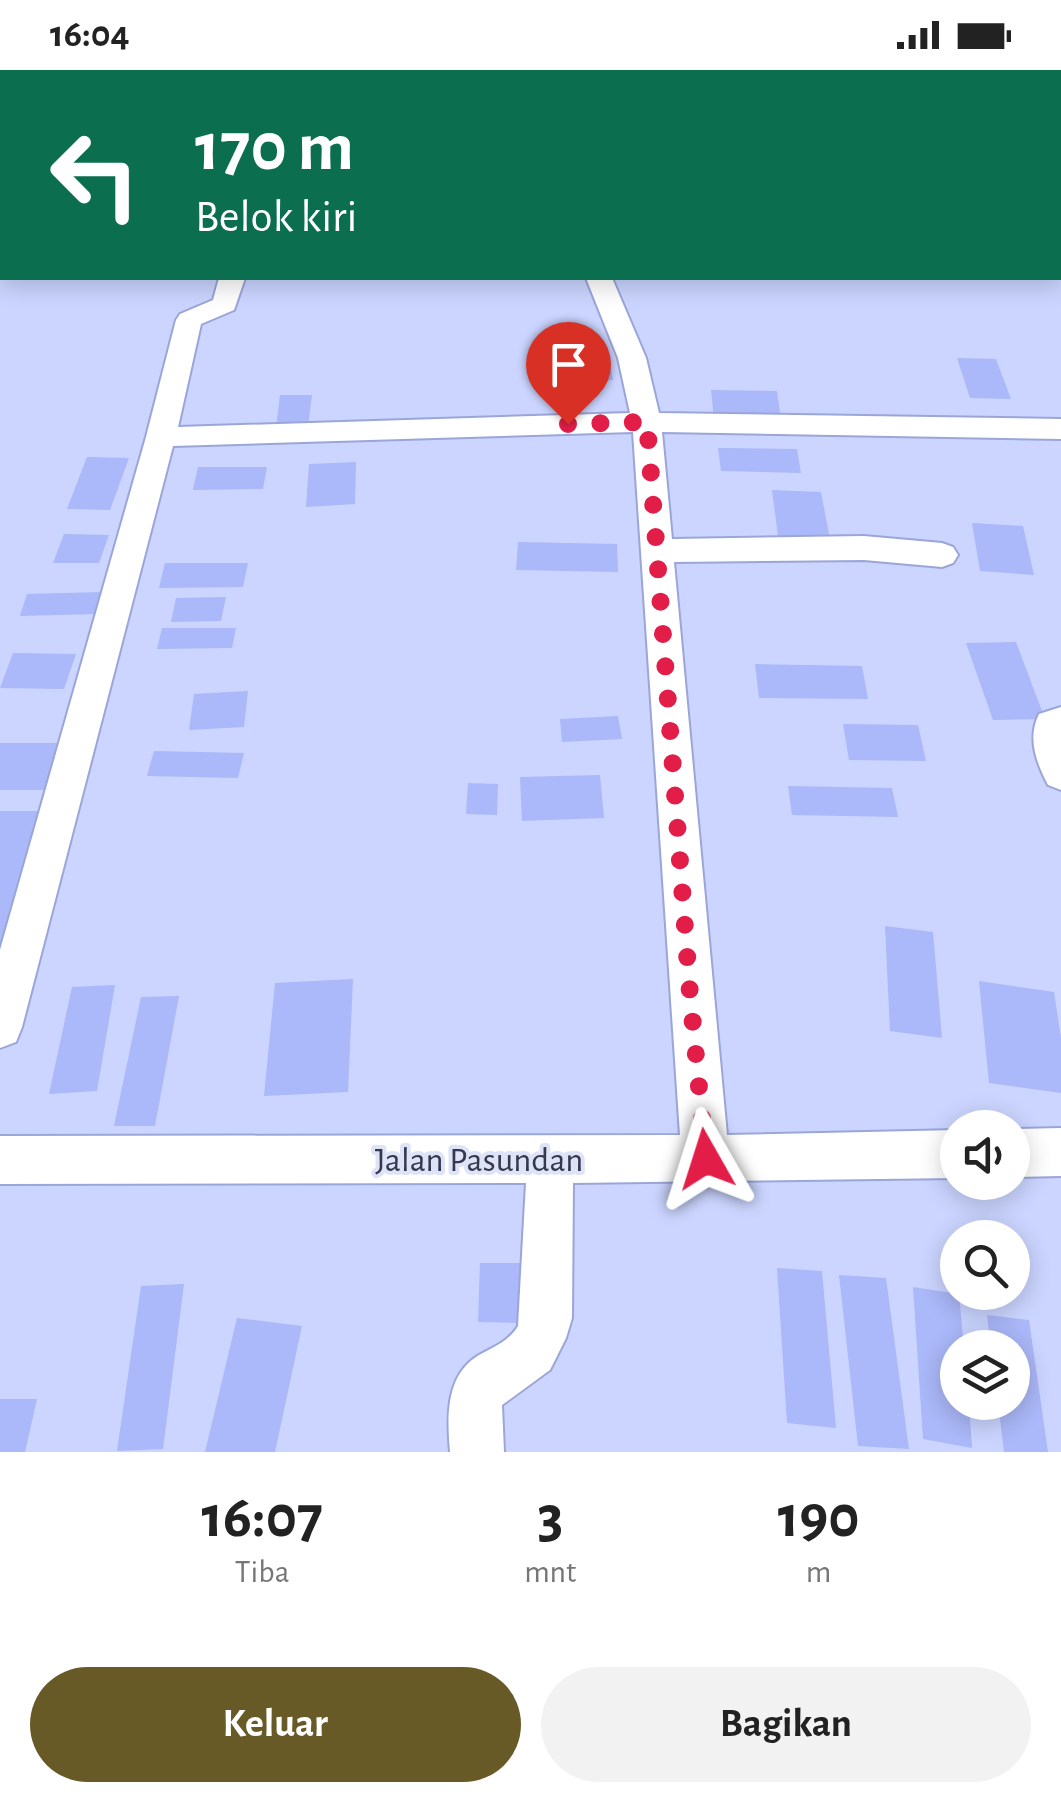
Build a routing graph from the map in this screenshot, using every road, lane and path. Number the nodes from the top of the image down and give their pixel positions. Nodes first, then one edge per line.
1 (231, 280) edge
2 (600, 280) edge
3 (955, 395) dead end
4 (647, 422) junction
5 (966, 425) junction
6 (1061, 428) edge
7 (161, 437) junction
8 (660, 551) junction
9 (942, 555) dead end
10 (1061, 722) edge
11 (1061, 774) edge
12 (0, 1027) edge
13 (1061, 1152) edge
14 (1030, 1153) edge
15 (940, 1154) edge
16 (706, 1159) junction
17 (0, 1160) edge
18 (550, 1160) junction
19 (477, 1452) edge

1 - 7 street
2 - 4 street
3 - 5 street
4 - 5 street
4 - 7 street
4 - 8 street
5 - 6 street
7 - 12 street
8 - 9 street
8 - 16 street
10 - 11 street
13 - 14 street
15 - 16 street, Jalan Pasundan
16 - 18 street, Jalan Pasundan
17 - 18 street, Jalan Pasundan
18 - 19 street

